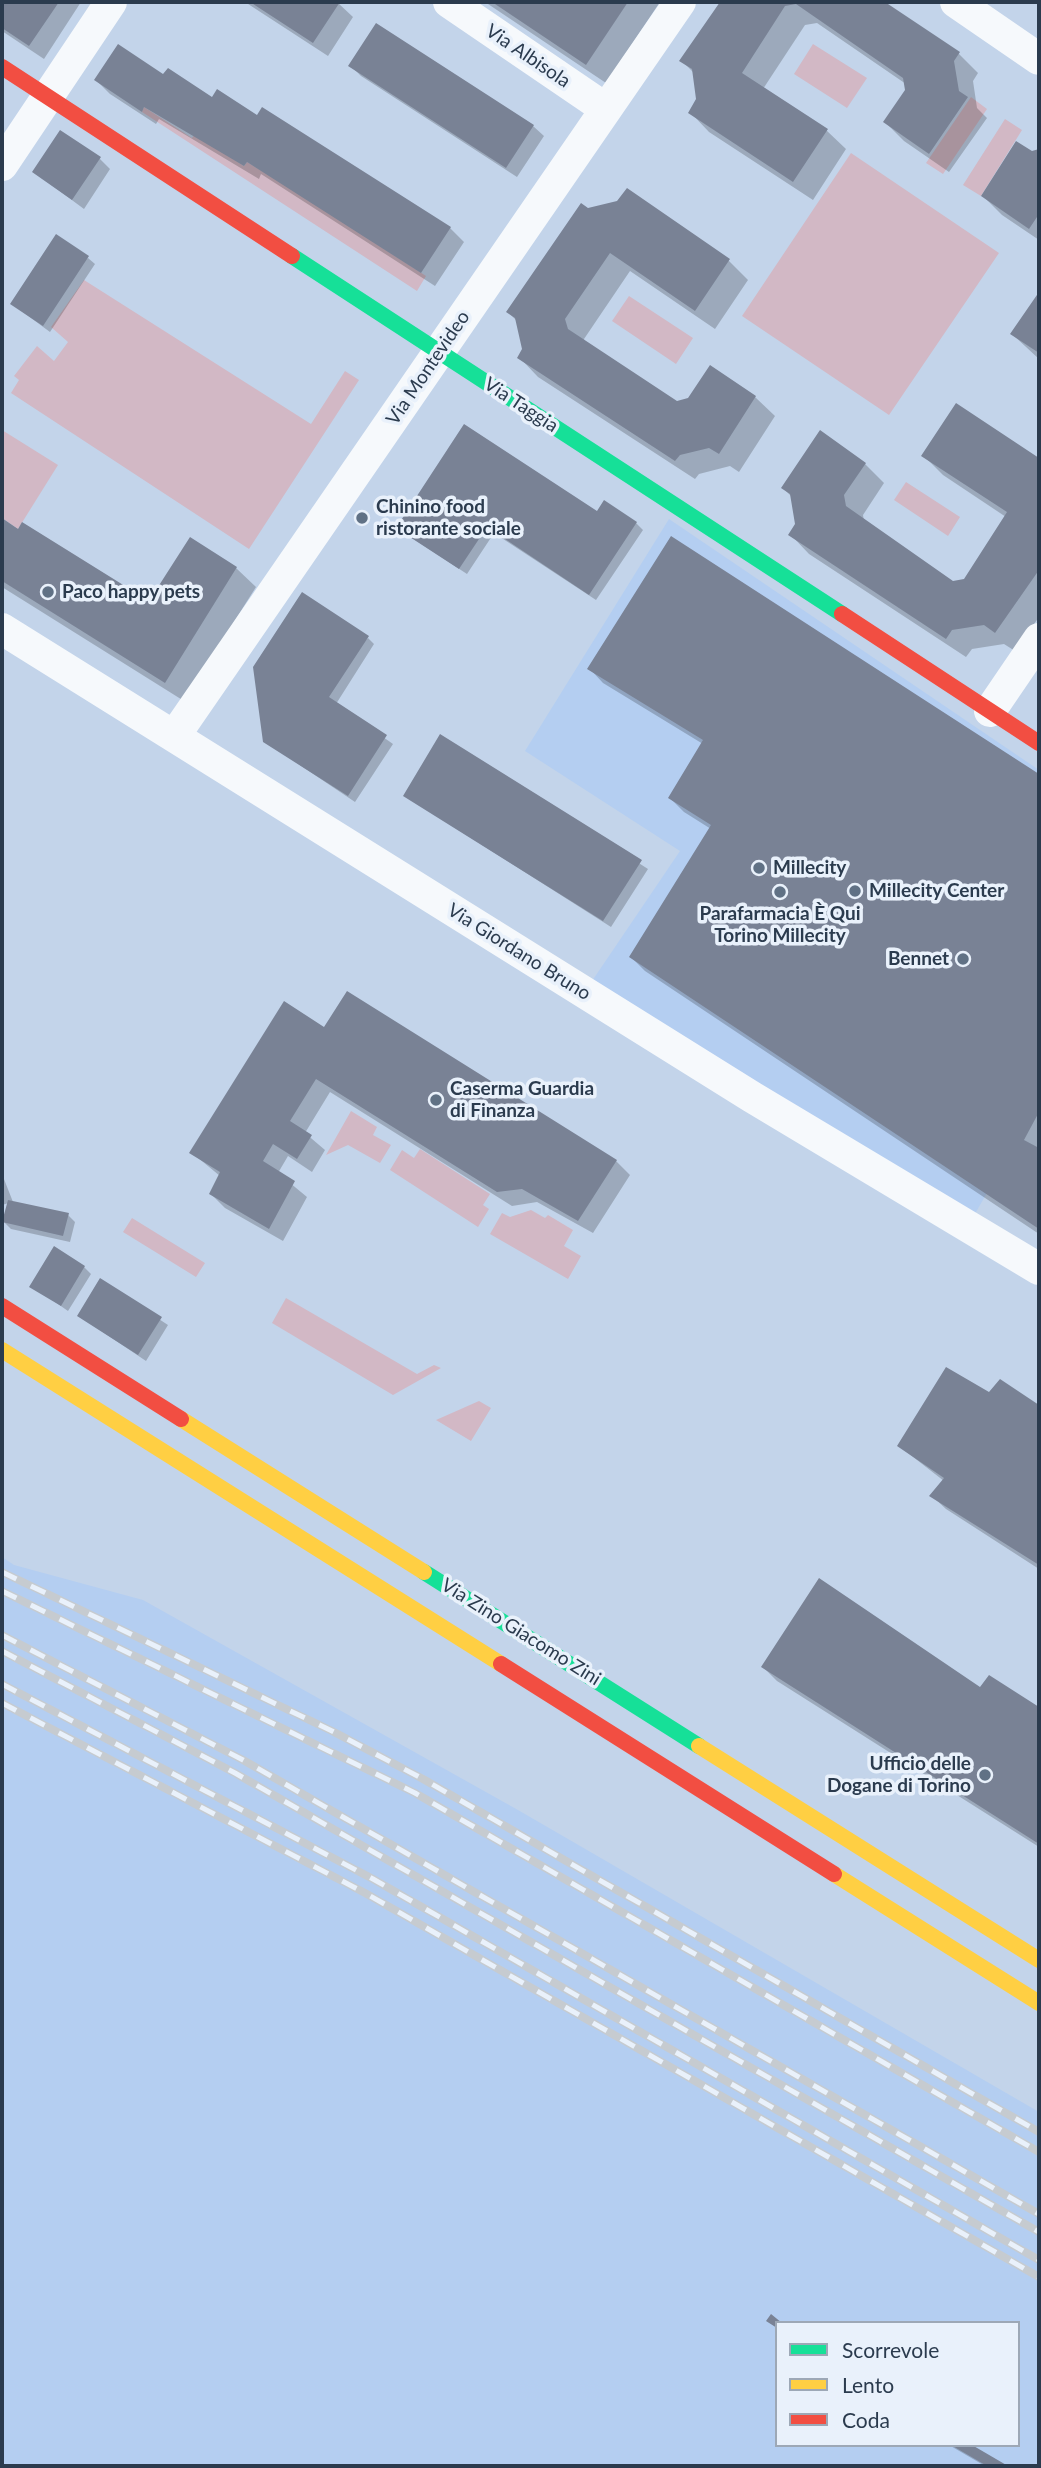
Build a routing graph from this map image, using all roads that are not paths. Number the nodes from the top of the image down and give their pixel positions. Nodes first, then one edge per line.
1 (111, 2) edge
2 (449, 2) edge
3 (680, 2) edge
4 (956, 2) edge
5 (1039, 59) edge
6 (2, 67) edge
7 (48, 96) junction
8 (606, 109) junction
9 (2, 165) edge
10 (439, 352) junction
11 (2, 629) edge
12 (1039, 639) edge
13 (990, 711) junction
14 (175, 735) junction
15 (1039, 743) edge
16 (1039, 1269) edge
17 (2, 1306) edge
18 (2, 1350) edge
19 (1039, 1960) edge
20 (1039, 2003) edge

1 - 7 street
2 - 8 street, Via Albisola
3 - 8 street, Via Montevideo
4 - 5 street
6 - 7 street, Via Taggia
7 - 9 street
7 - 10 street, Via Taggia
8 - 10 street, Via Montevideo
10 - 13 street, Via Taggia
10 - 14 street, Via Montevideo
11 - 14 street, Via Giordano Bruno
12 - 13 street
13 - 15 street, Via Taggia
14 - 16 street, Via Giordano Bruno
17 - 19 street, Via Zino Giacomo Zini
18 - 20 street, Via Zino Giacomo Zini

